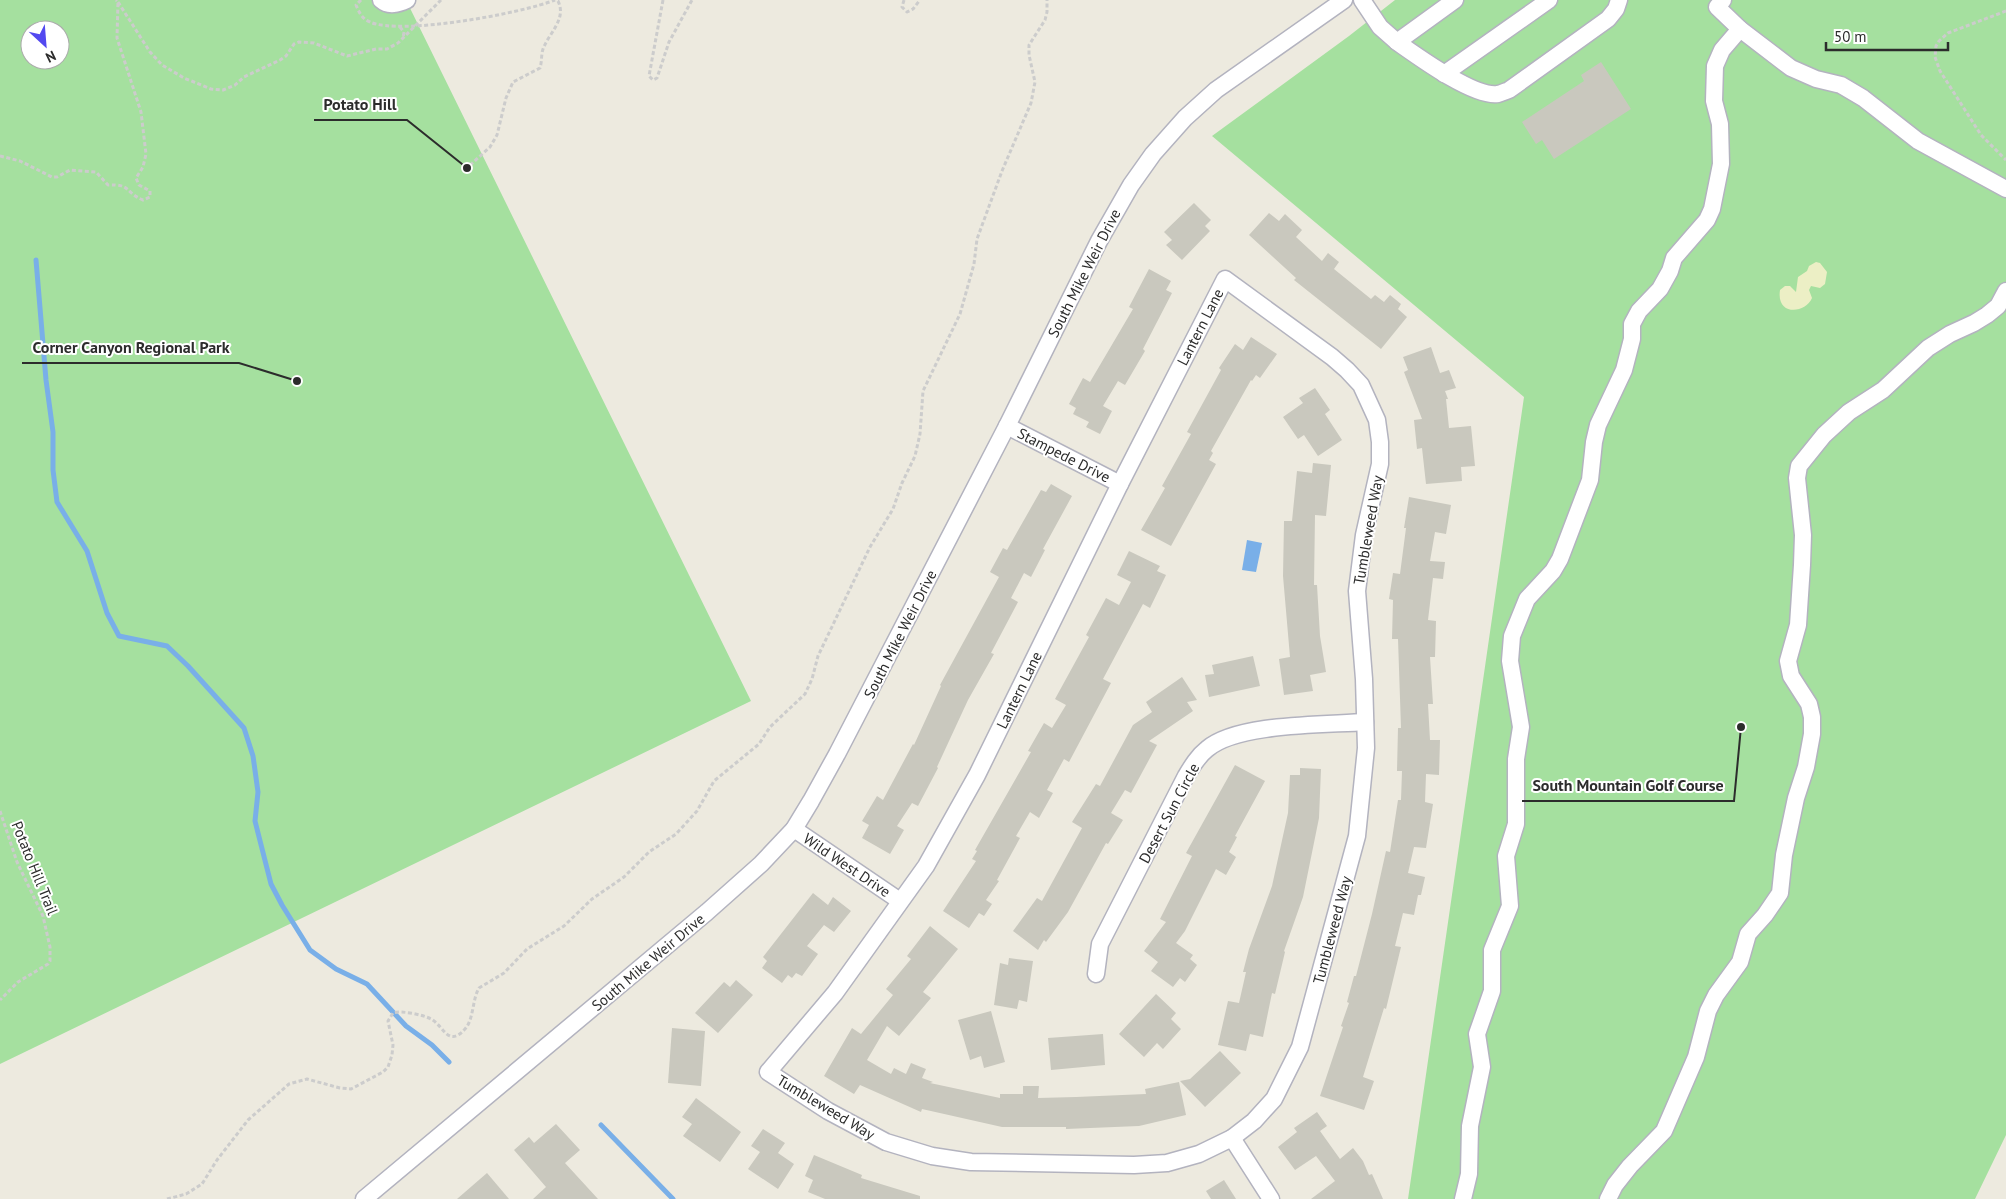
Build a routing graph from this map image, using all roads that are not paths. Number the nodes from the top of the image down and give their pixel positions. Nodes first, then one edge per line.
1 (381, 0) edge
2 (407, 0) edge
3 (1344, 0) edge
4 (1362, 0) edge
5 (1454, 0) edge
6 (1549, 0) edge
7 (1619, 0) edge
8 (1724, 0) edge
9 (1740, 29) junction
10 (1397, 42) junction
11 (1444, 74) junction
12 (2006, 189) edge
13 (1225, 279) joint
14 (2006, 291) edge
15 (1007, 426) junction
16 (1120, 484) junction
17 (1365, 722) junction
18 (794, 829) junction
19 (900, 901) junction
20 (1096, 974) dead end
21 (768, 1072) joint
22 (1232, 1138) junction
23 (364, 1199) edge
24 (1271, 1199) edge
25 (1463, 1199) edge
26 (1608, 1199) edge

1 - 2 street
3 - 15 street, South Mike Weir Drive
4 - 10 street
5 - 10 street
6 - 11 street
7 - 11 street
8 - 9 street
9 - 12 street
9 - 25 street
10 - 11 street
13 - 16 street, Lantern Lane
13 - 17 street, Tumbleweed Way
14 - 26 street
15 - 16 street, Stampede Drive
15 - 18 street, South Mike Weir Drive
16 - 19 street, Lantern Lane
17 - 20 street, Desert Sun Circle
17 - 22 street, Tumbleweed Way
18 - 19 street, Wild West Drive
18 - 23 street, South Mike Weir Drive
19 - 21 street, Lantern Lane
21 - 22 street, Tumbleweed Way
22 - 24 street

